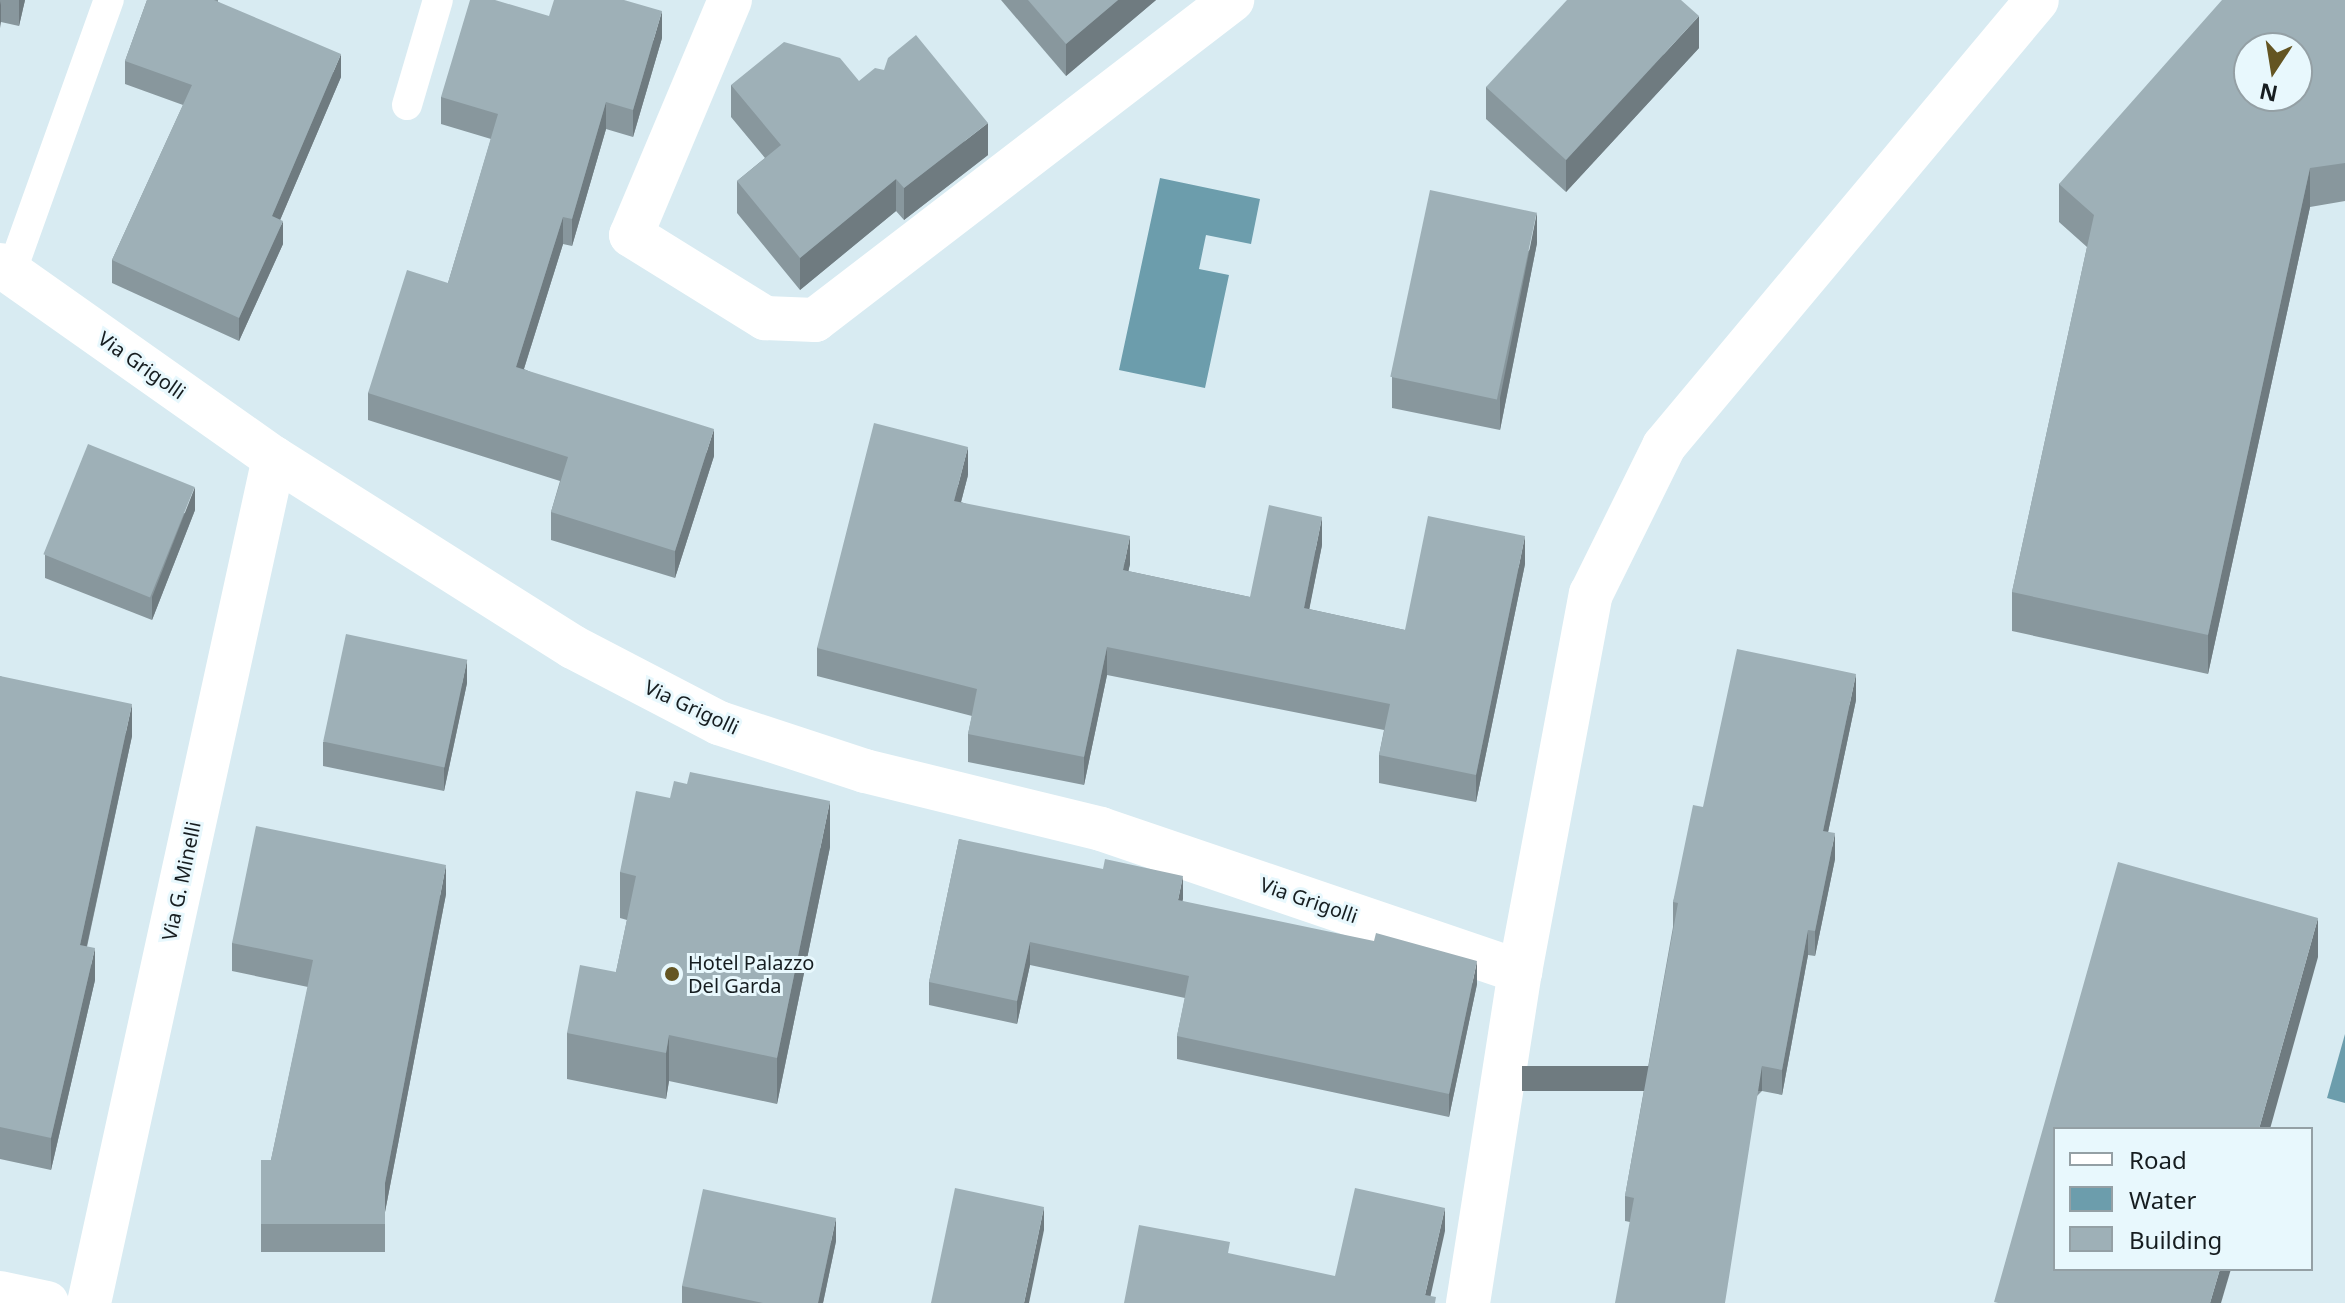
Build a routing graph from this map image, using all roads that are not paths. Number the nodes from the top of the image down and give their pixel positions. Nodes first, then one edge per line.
1 (109, 0) edge
2 (438, 0) edge
3 (730, 0) edge
4 (1232, 0) edge
5 (2037, 0) edge
6 (407, 105) dead end
7 (6, 269) edge
8 (274, 458) junction
9 (1520, 972) junction
10 (0, 1293) edge
11 (47, 1303) edge
12 (89, 1303) edge
13 (1468, 1303) edge

1 - 7 lane
2 - 6 lane
3 - 4 street
5 - 9 street
7 - 8 street, Via Grigolli
8 - 9 street, Via Grigolli
8 - 12 street, Via G. Minelli
9 - 13 street
10 - 11 street

